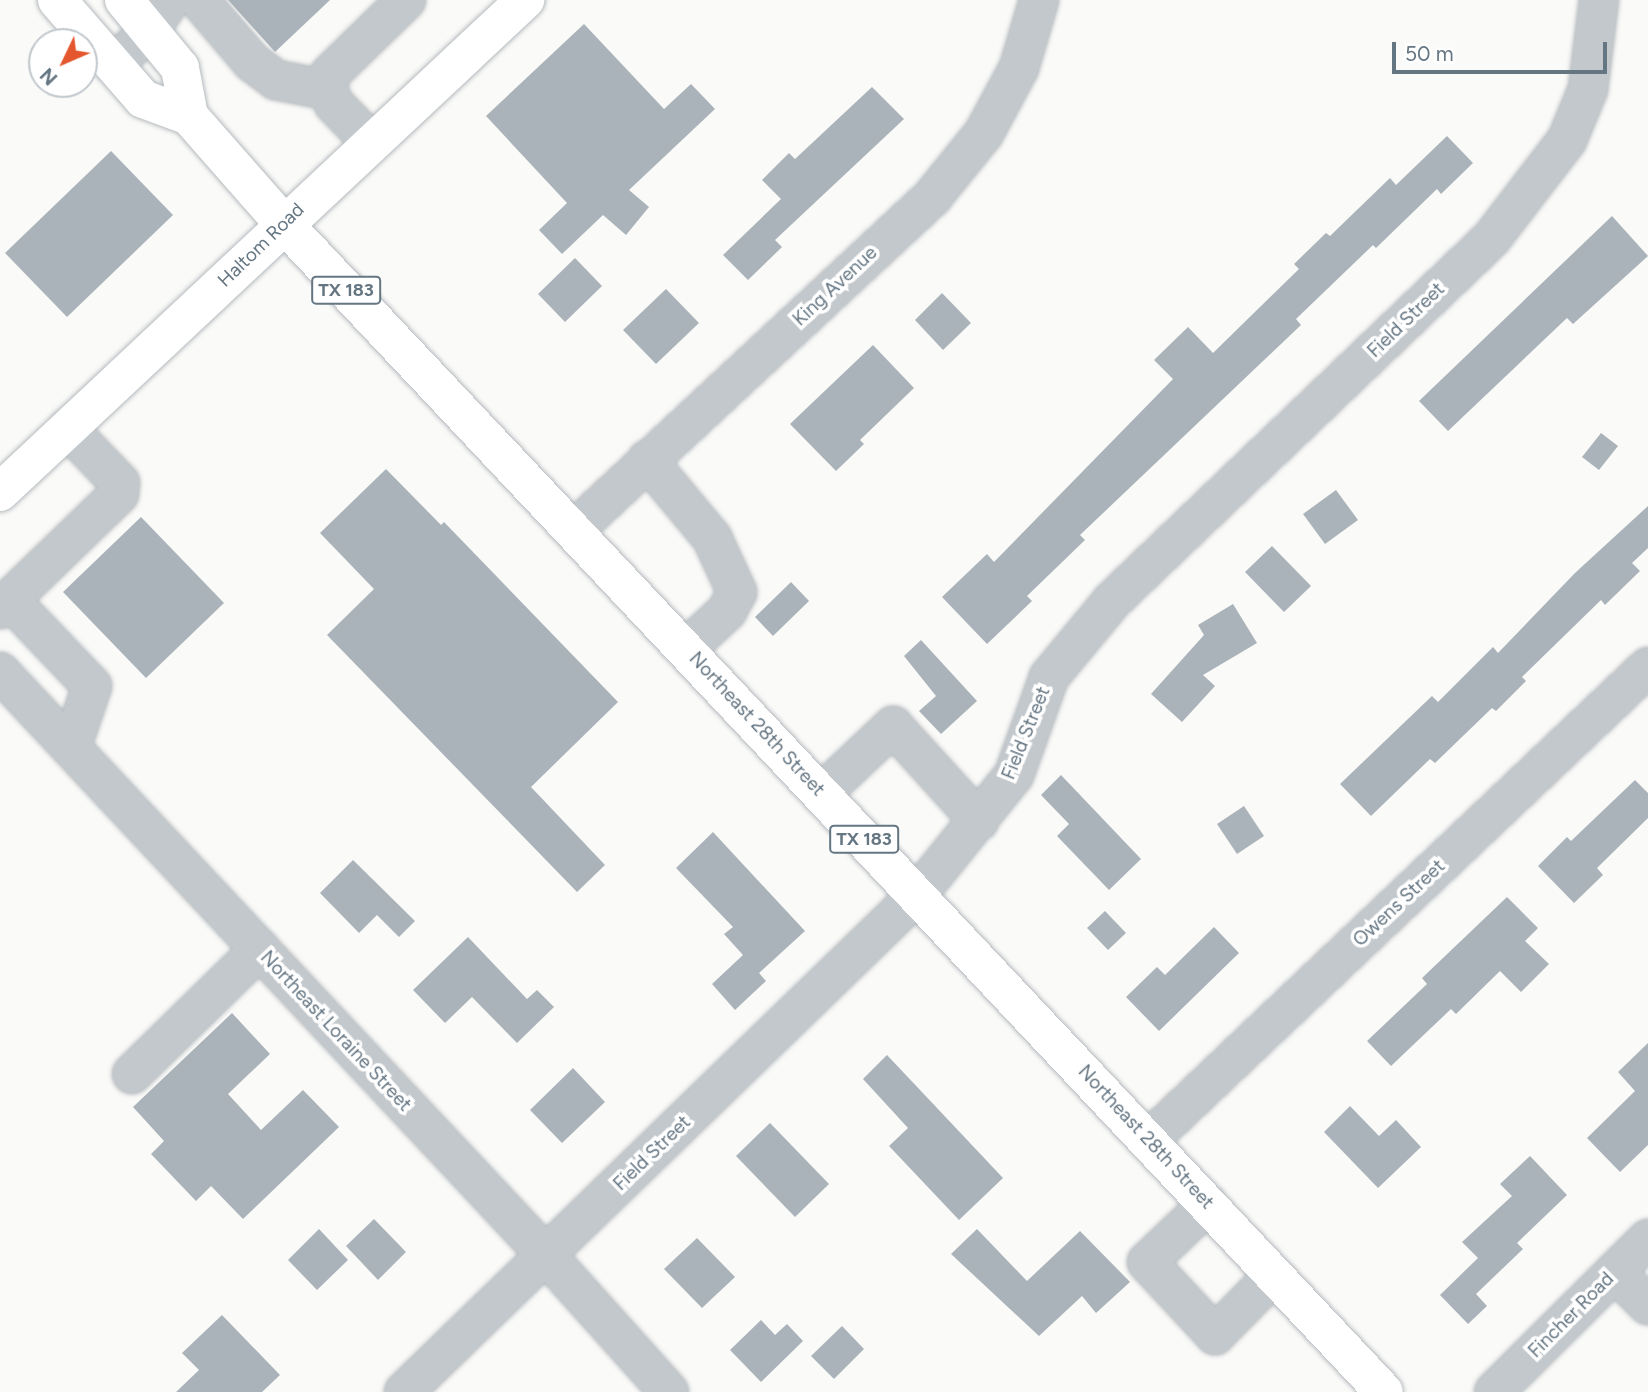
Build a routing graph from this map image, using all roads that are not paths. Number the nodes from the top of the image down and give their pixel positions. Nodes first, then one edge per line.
1 (38, 0) edge
2 (57, 0) edge
3 (124, 0) edge
4 (198, 0) edge
5 (406, 0) edge
6 (524, 0) edge
7 (1039, 0) edge
8 (1599, 0) edge
9 (160, 15) edge
10 (113, 65) junction
11 (328, 90) junction
12 (189, 116) junction
13 (371, 142) junction
14 (284, 224) junction
15 (67, 428) junction
16 (647, 460) junction
17 (0, 492) edge
18 (573, 531) junction
19 (5, 605) edge
20 (686, 649) junction
21 (1648, 667) edge
22 (0, 672) edge
23 (71, 748) junction
24 (822, 793) junction
25 (979, 821) junction
26 (917, 895) junction
27 (260, 950) junction
28 (132, 1074) dead end
29 (1150, 1139) junction
30 (1208, 1204) junction
31 (1648, 1239) edge
32 (546, 1255) junction
33 (1615, 1272) junction
34 (1275, 1275) junction
35 (1648, 1305) edge
36 (404, 1392) edge
37 (669, 1392) edge
38 (1384, 1392) edge
39 (1494, 1392) edge

1 - 10 main road
2 - 10 main road, Northeast 28th Street / TX 183
3 - 9 main road
4 - 11 street
5 - 11 street
6 - 13 main road, Haltom Road
7 - 16 street, King Avenue
8 - 25 street, Field Street
9 - 10 street
9 - 12 main road
10 - 12 main road, Northeast 28th Street / TX 183
11 - 13 street
12 - 14 main road, Northeast 28th Street / TX 183
13 - 14 main road, Haltom Road
14 - 15 main road, Haltom Road
14 - 18 main road, Northeast 28th Street / TX 183
15 - 17 main road, Haltom Road
15 - 19 street
16 - 18 street, King Avenue
16 - 20 street
18 - 20 main road, Northeast 28th Street / TX 183
19 - 23 street
20 - 24 main road, Northeast 28th Street / TX 183
21 - 29 street, Owens Street
22 - 23 street, Northeast Loraine Street
23 - 27 street, Northeast Loraine Street
24 - 25 street
24 - 26 main road, Northeast 28th Street / TX 183
25 - 26 street, Field Street
26 - 29 main road, Northeast 28th Street / TX 183
26 - 32 street, Field Street
27 - 28 street
27 - 32 street, Northeast Loraine Street
29 - 30 main road, Northeast 28th Street / TX 183
30 - 34 main road, Northeast 28th Street / TX 183
30 - 34 street
31 - 33 street, Fincher Road
32 - 36 street, Field Street
32 - 37 street, Northeast Loraine Street
33 - 35 street
33 - 39 street, Fincher Road
34 - 38 main road, Northeast 28th Street / TX 183

